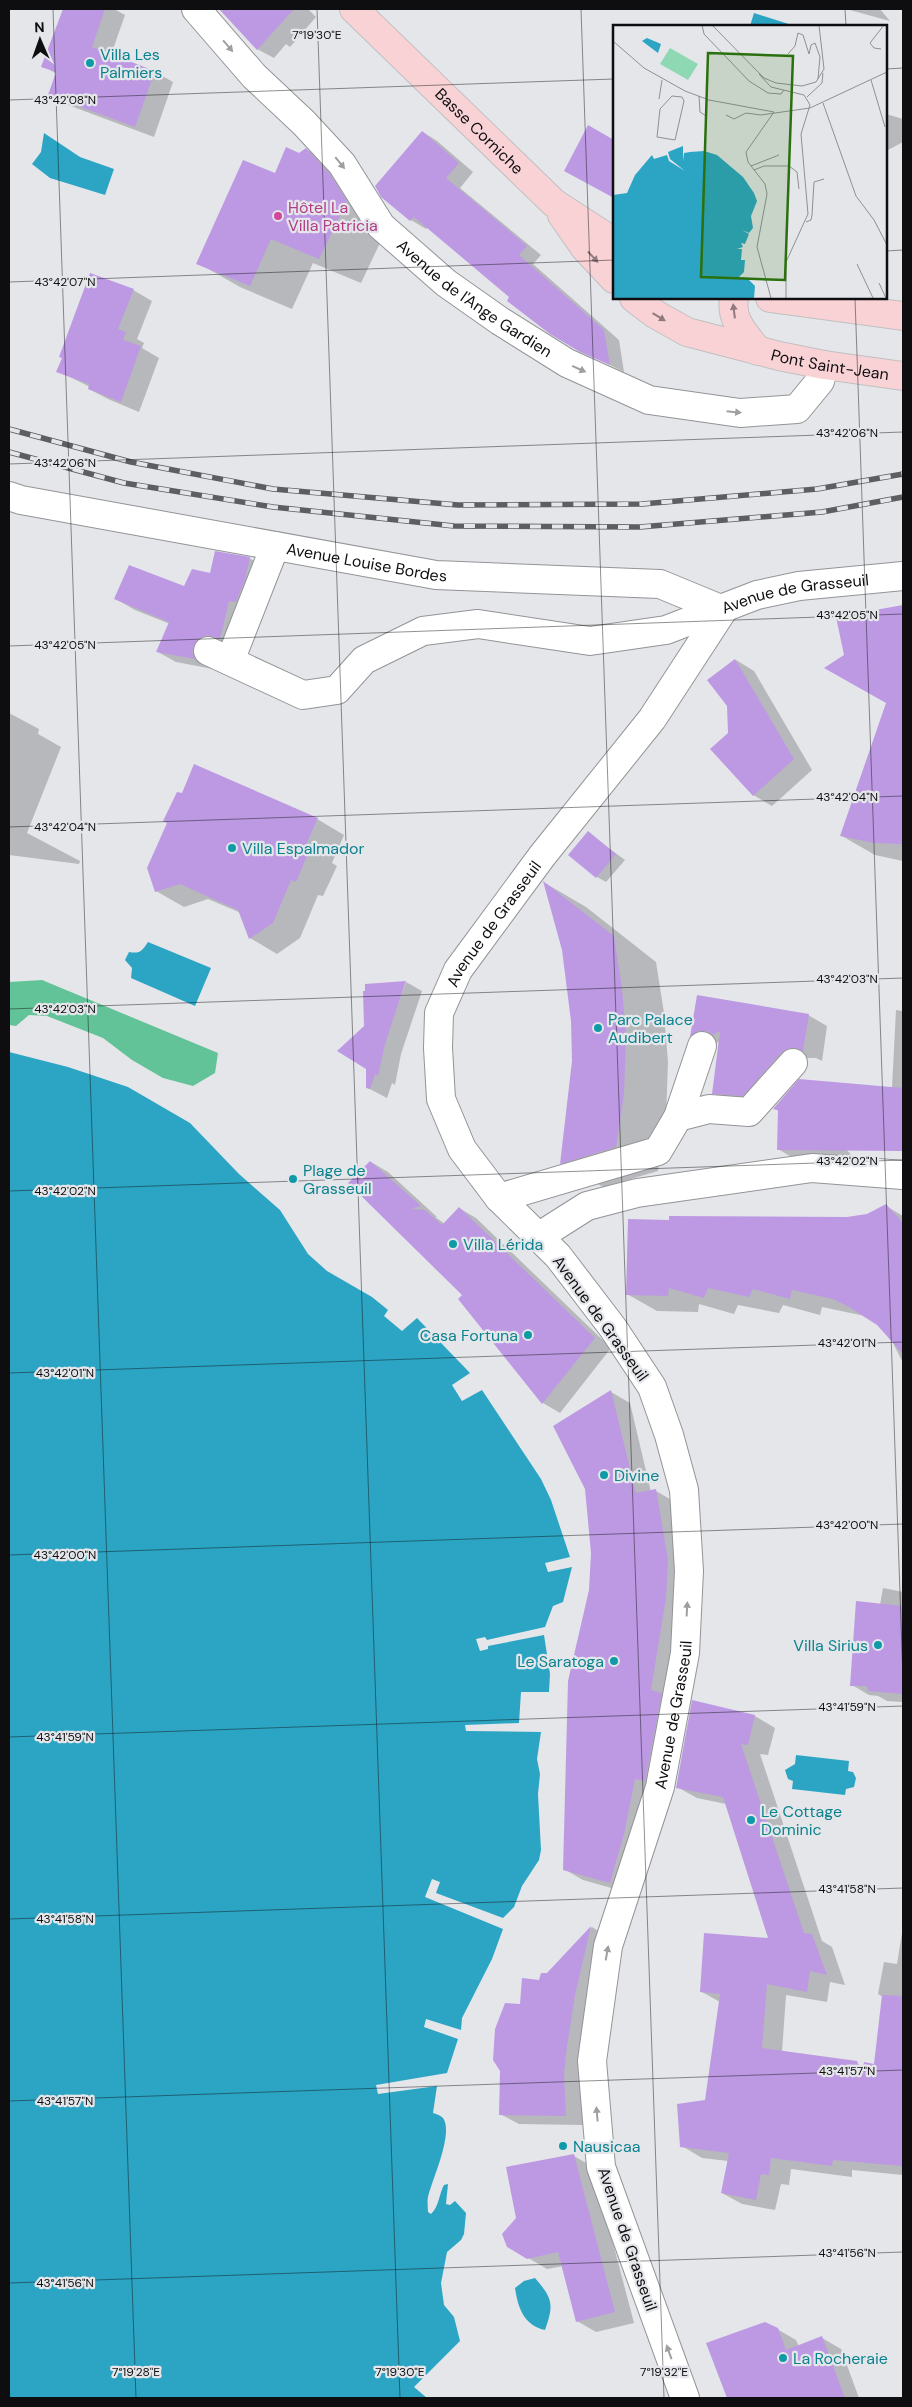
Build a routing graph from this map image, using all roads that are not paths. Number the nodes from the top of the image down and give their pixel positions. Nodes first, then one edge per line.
1 (196, 9) edge
2 (354, 9) edge
3 (554, 203) junction
4 (613, 241) edge
5 (613, 279) edge
6 (635, 299) edge
7 (734, 299) edge
8 (777, 299) edge
9 (903, 316) edge
10 (758, 351) junction
11 (824, 365) junction
12 (903, 376) edge
13 (9, 496) edge
14 (275, 546) junction
15 (903, 576) edge
16 (723, 610) junction
17 (702, 1046) dead end
18 (793, 1063) dead end
19 (678, 1117) junction
20 (903, 1175) edge
21 (499, 1198) junction
22 (538, 1237) junction
23 (686, 2398) edge

1 -> 11 street, Avenue de l'Ange Gardien
2 - 3 main road, Basse Corniche
3 - 4 main road, Basse Corniche
3 -> 5 main road
6 -> 10 main road, Pont Saint-Jean
10 -> 7 main road
8 - 9 main road
10 - 11 main road, Pont Saint-Jean
11 - 12 main road, Pont Saint-Jean
13 - 14 street, Avenue Louise Bordes
14 - 16 street, Avenue Louise Bordes
14 - 16 street
15 - 16 street, Avenue de Grasseuil
16 - 21 street, Avenue de Grasseuil
17 - 19 street
18 - 19 street
19 - 21 street
20 - 22 street
21 - 22 street, Avenue de Grasseuil
23 -> 22 street, Avenue de Grasseuil

